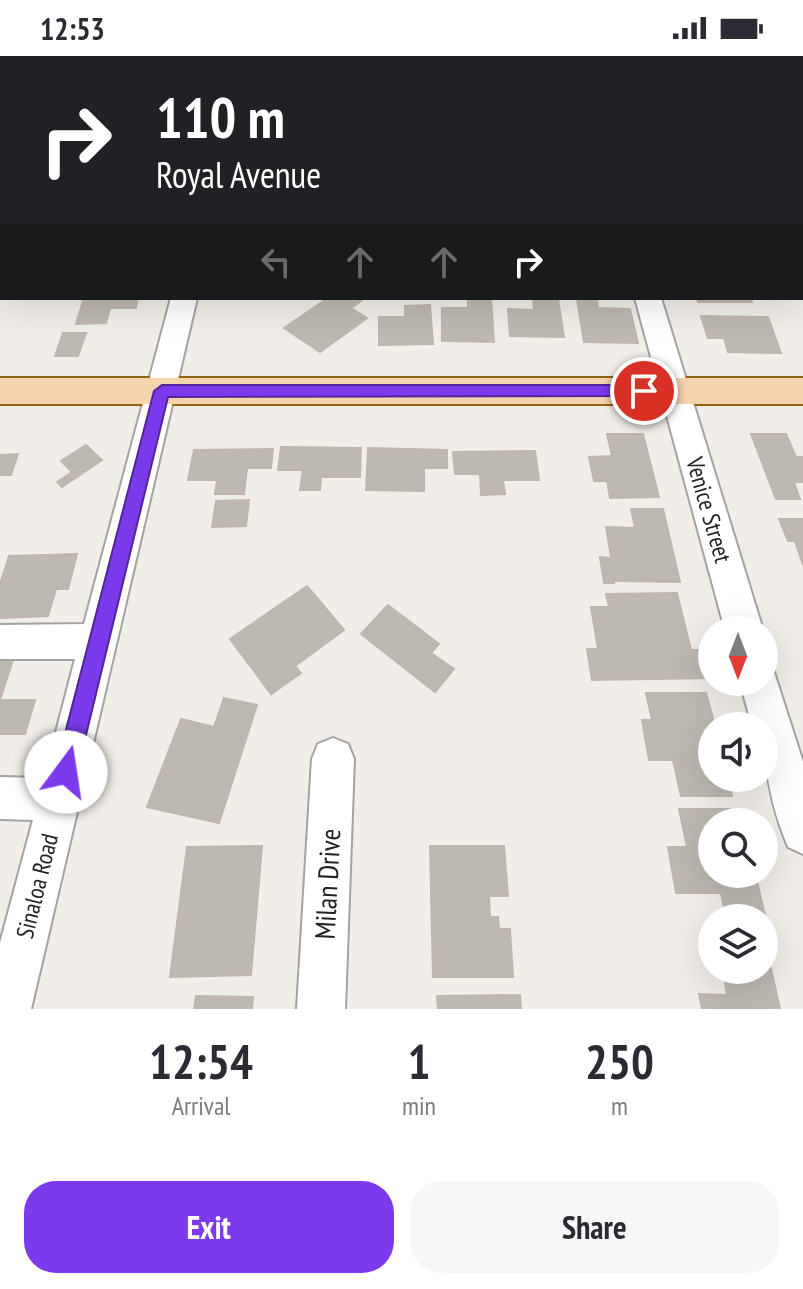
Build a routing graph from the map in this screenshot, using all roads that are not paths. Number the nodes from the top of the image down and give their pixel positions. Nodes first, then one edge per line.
1 (184, 300) edge
2 (649, 300) edge
3 (0, 391) edge
4 (162, 391) junction
5 (674, 391) junction
6 (803, 391) edge
7 (740, 616) edge
8 (99, 641) junction
9 (0, 642) edge
10 (763, 696) edge
11 (333, 759) dead end
12 (0, 798) edge
13 (59, 799) junction
14 (803, 832) edge
15 (7, 1009) edge
16 (321, 1009) edge

1 - 4 street, Sinaloa Road
2 - 5 street, Venice Street
3 - 4 main road
4 - 5 main road
4 - 8 street, Sinaloa Road
5 - 6 main road
5 - 7 street, Venice Street
8 - 9 street
8 - 13 street, Sinaloa Road
10 - 14 street
11 - 16 street, Milan Drive
12 - 13 street
13 - 15 street, Sinaloa Road

